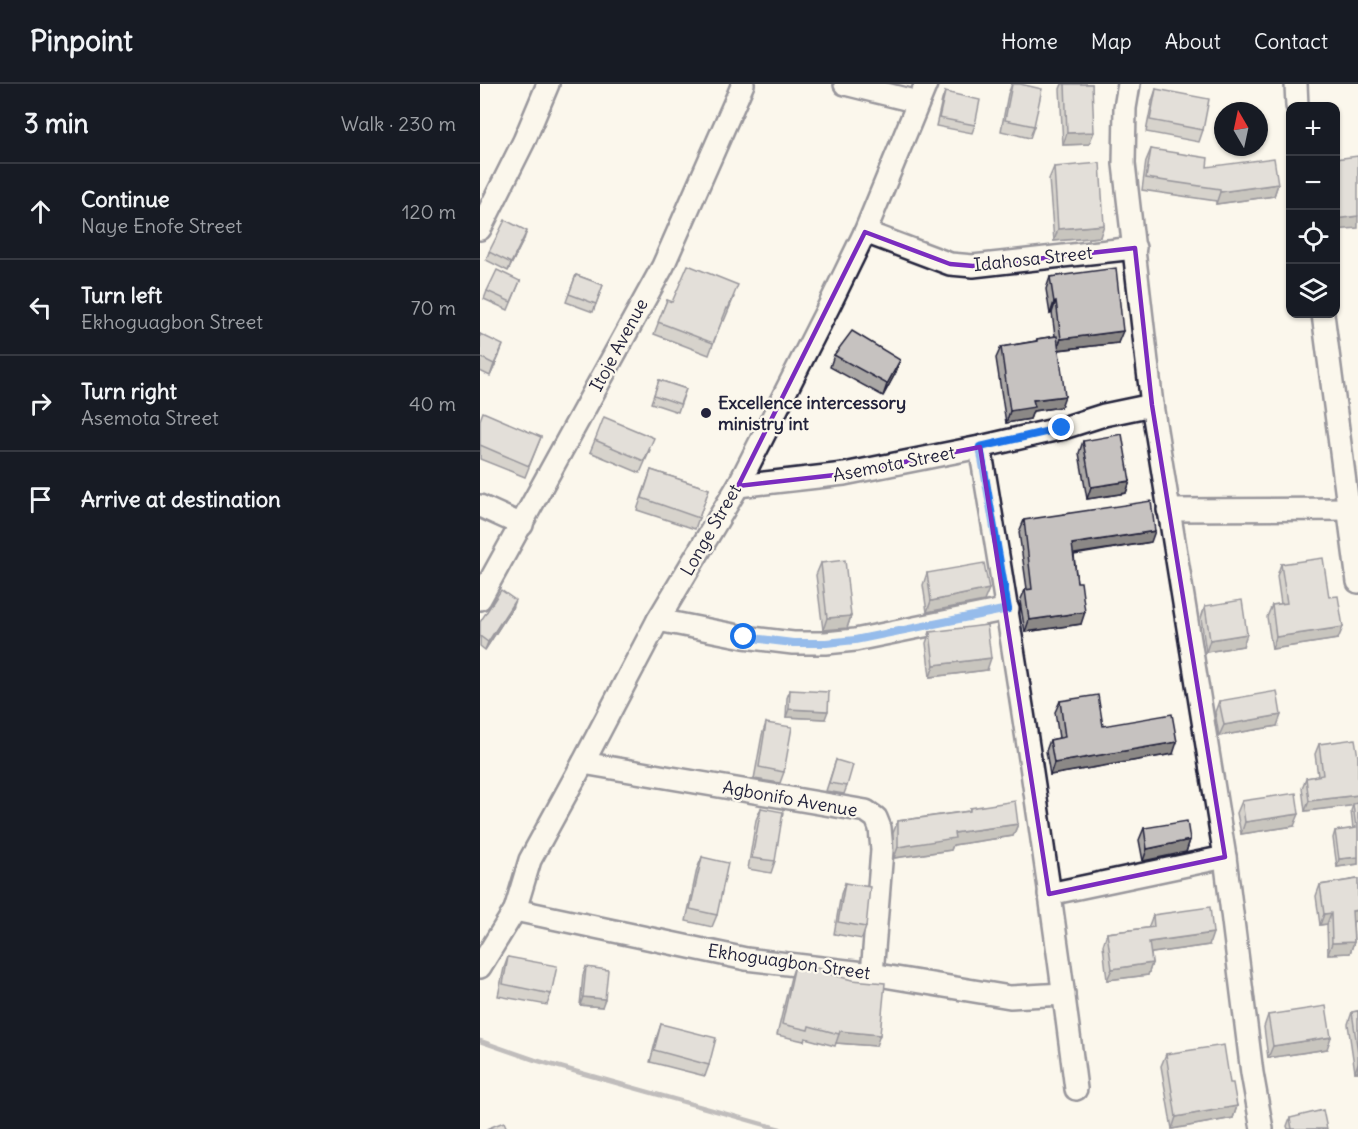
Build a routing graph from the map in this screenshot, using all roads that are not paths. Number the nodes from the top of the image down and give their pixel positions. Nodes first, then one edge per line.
1 (548, 84) edge
2 (743, 84) edge
3 (845, 84) edge
4 (1129, 84) edge
5 (1296, 84) edge
6 (922, 93) edge
7 (1297, 102) edge
8 (480, 229) edge
9 (865, 232) junction
10 (1135, 248) junction
11 (1324, 318) edge
12 (1152, 405) junction
13 (980, 447) junction
14 (738, 486) junction
15 (480, 506) edge
16 (1354, 509) edge
17 (1168, 510) junction
18 (522, 525) junction
19 (1358, 582) edge
20 (480, 599) edge
21 (1008, 609) junction
22 (658, 620) junction
23 (583, 764) junction
24 (1225, 857) junction
25 (1049, 894) junction
26 (515, 910) junction
27 (480, 967) edge
28 (872, 974) junction
29 (1064, 994) junction
30 (1076, 1089) dead end
31 (1262, 1129) edge

1 - 8 street
2 - 18 street, Itoje Avenue
3 - 6 street
4 - 10 street
5 - 7 street
6 - 9 street, Longe Street
9 - 10 street, Idahosa Street
9 - 14 street, Longe Street
10 - 12 street
11 - 16 street
12 - 13 street, Asemota Street
12 - 17 street
13 - 14 street, Asemota Street
13 - 21 street
14 - 22 street, Longe Street
15 - 18 street
16 - 17 street
16 - 19 street
17 - 24 street
18 - 20 street, Itoje Avenue
21 - 22 street
21 - 25 street
22 - 23 street, Longe Street
23 - 26 street, Longe Street
23 - 28 street, Agbonifo Avenue
24 - 25 street
24 - 31 street
25 - 29 street
26 - 27 street, Longe Street
26 - 28 street, Ekhoguagbon Street
28 - 29 street, Ekhoguagbon Street
29 - 30 street

